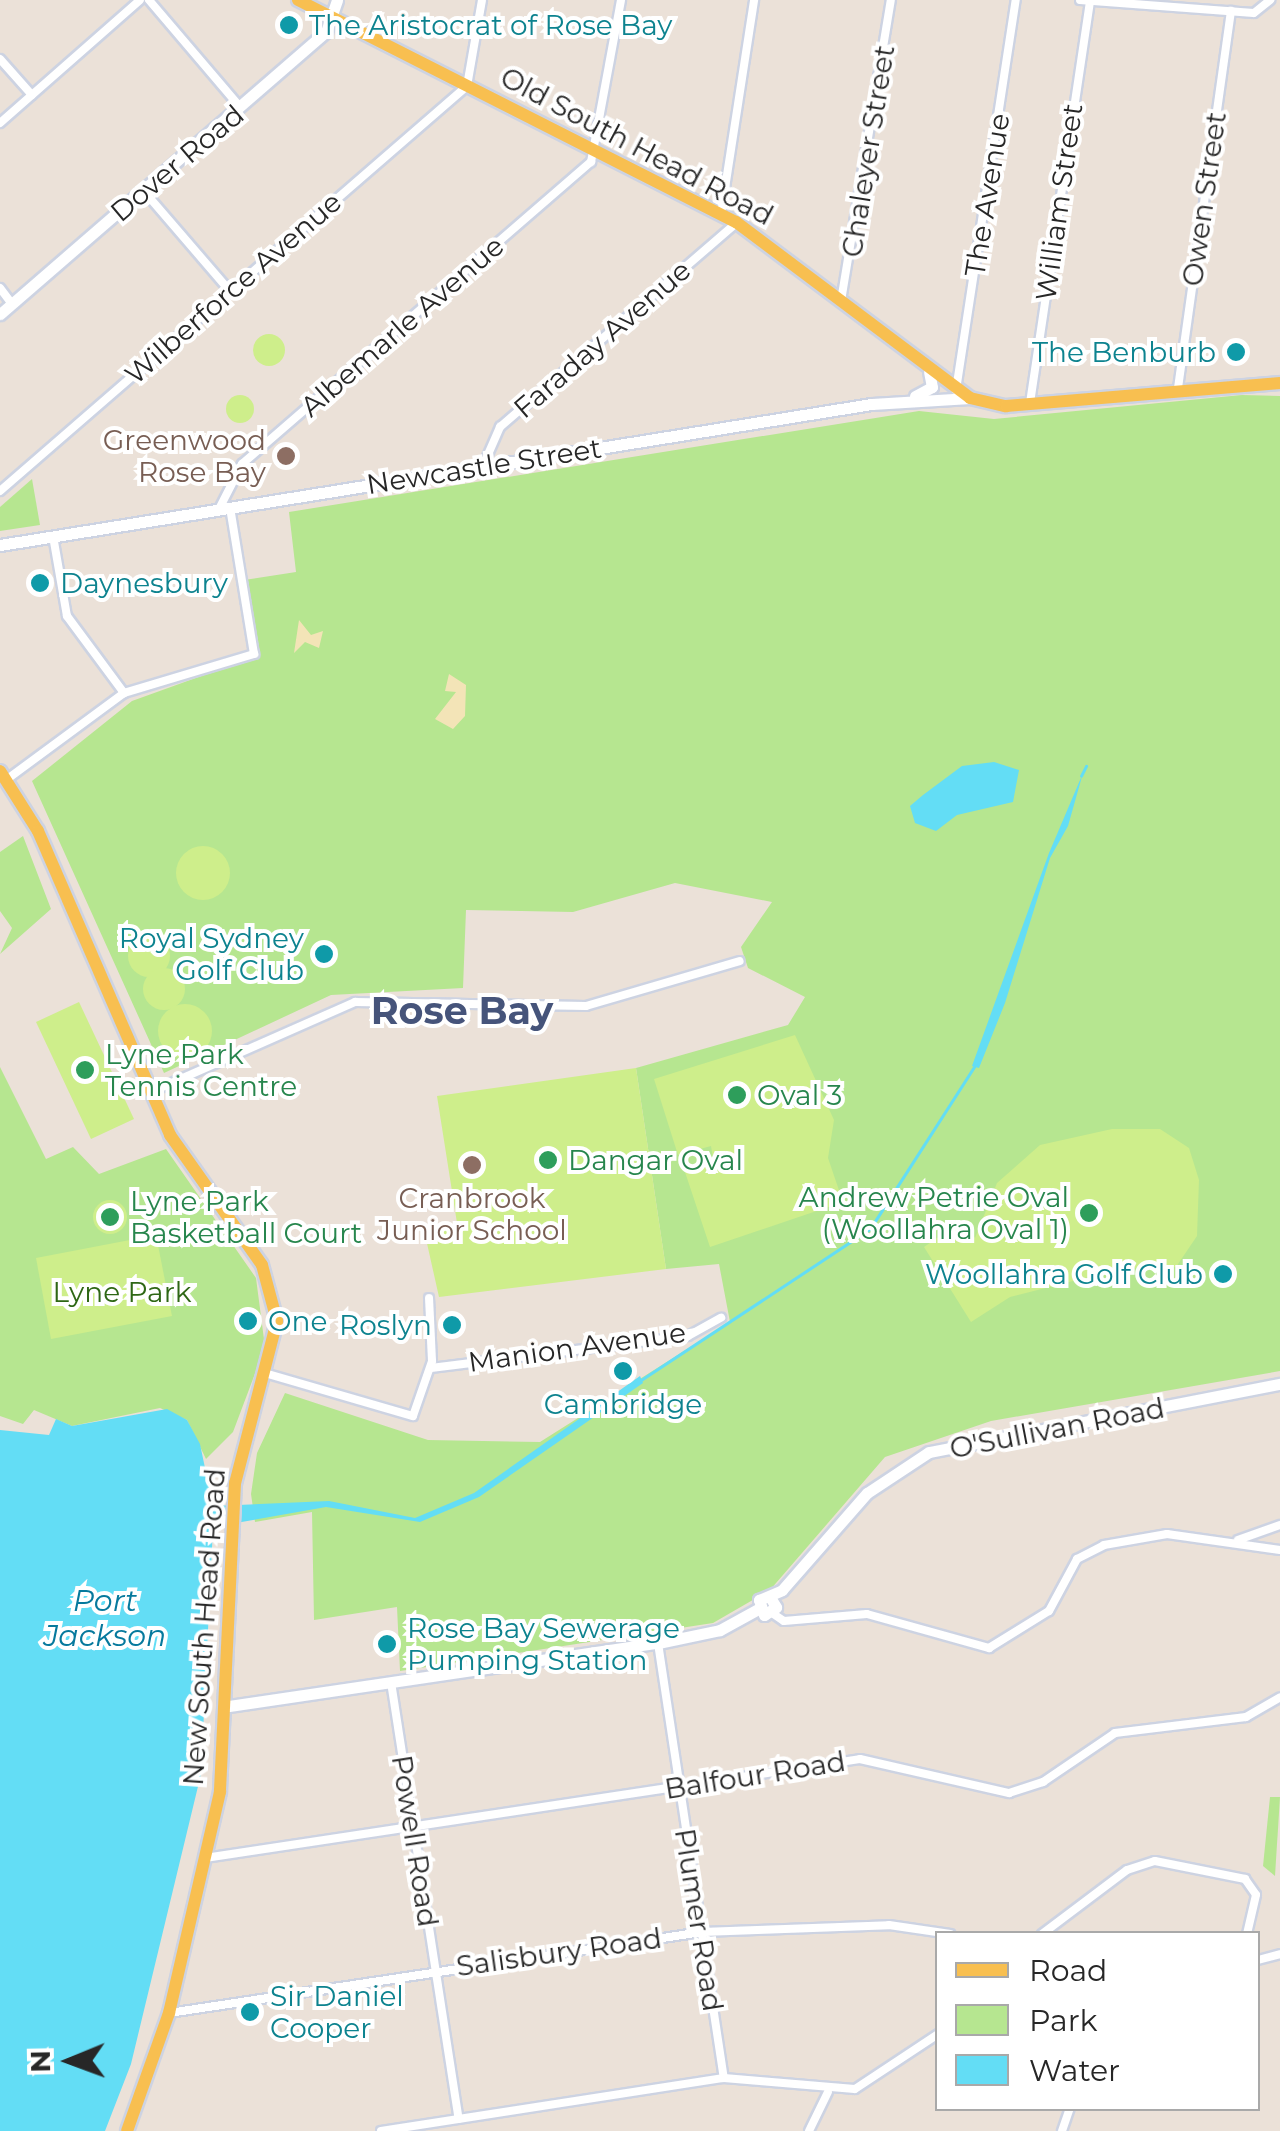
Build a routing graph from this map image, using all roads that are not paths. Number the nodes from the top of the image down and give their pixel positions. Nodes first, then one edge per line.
1 (140, 0) edge
2 (149, 0) edge
3 (298, 0) edge
4 (337, 0) edge
5 (482, 0) edge
6 (621, 0) edge
7 (754, 0) edge
8 (891, 0) edge
9 (1016, 0) edge
10 (1080, 0) edge
11 (1150, 0) edge
12 (1090, 1) edge
13 (1268, 4) edge
14 (1148, 10) junction
15 (1231, 11) junction
16 (332, 18) junction
17 (0, 59) edge
18 (466, 86) junction
19 (32, 95) junction
20 (241, 108) junction
21 (0, 122) edge
22 (596, 151) junction
23 (143, 190) junction
24 (721, 214) junction
25 (736, 222) junction
26 (0, 288) edge
27 (230, 291) junction
28 (841, 301) junction
29 (12, 304) junction
30 (0, 314) edge
31 (929, 372) junction
32 (1280, 383) edge
33 (1178, 388) junction
34 (956, 390) junction
35 (970, 398) junction
36 (1030, 403) junction
37 (872, 404) junction
38 (483, 466) junction
39 (0, 491) edge
40 (224, 508) junction
41 (53, 536) junction
42 (0, 545) edge
43 (124, 693) junction
44 (3, 776) edge
45 (740, 960) dead end
46 (151, 1093) junction
47 (429, 1298) dead end
48 (721, 1318) dead end
49 (431, 1368) junction
50 (268, 1374) junction
51 (1280, 1384) edge
52 (1280, 1526) edge
53 (1238, 1540) junction
54 (1280, 1550) edge
55 (770, 1597) junction
56 (758, 1609) junction
57 (772, 1613) junction
58 (658, 1643) junction
59 (391, 1682) junction
60 (1280, 1696) edge
61 (229, 1706) junction
62 (678, 1787) junction
63 (411, 1826) junction
64 (205, 1858) junction
65 (1046, 1931) edge
66 (1248, 1931) edge
67 (702, 1932) junction
68 (935, 1932) edge
69 (436, 1970) junction
70 (169, 2013) junction
71 (935, 2036) edge
72 (724, 2078) junction
73 (828, 2092) junction
74 (462, 2118) junction
75 (127, 2131) edge
76 (381, 2131) edge
77 (467, 2131) edge
78 (810, 2131) edge

1 - 19 street
2 - 20 street
3 - 16 main road, Old South Head Road
4 - 16 street, Dover Road
5 - 18 street
6 - 22 street
7 - 24 street
8 - 28 street, Chaleyer Street
9 - 34 street, The Avenue
10 - 12 street
11 - 14 street
12 - 14 street
12 - 36 street, William Street
13 - 15 street
14 - 15 street
15 - 33 street, Owen Street
16 - 18 main road, Old South Head Road
16 - 20 street, Dover Road
17 - 19 street
18 - 22 main road, Old South Head Road
18 - 27 street, Wilberforce Avenue
19 - 21 street
20 - 23 street, Dover Road
22 - 24 main road, Old South Head Road
22 - 40 street, Albemarle Avenue
23 - 27 street
23 - 29 street, Dover Road
24 - 25 main road, Old South Head Road
25 - 28 main road, Old South Head Road
25 - 38 street, Faraday Avenue
26 - 29 street
27 - 39 street, Wilberforce Avenue
28 - 31 main road, Old South Head Road
29 - 30 street, Dover Road
31 - 34 main road, Old South Head Road
31 - 37 street
32 - 33 main road, Old South Head Road
33 - 36 main road, Old South Head Road
34 - 35 main road, Old South Head Road
35 - 36 main road, Old South Head Road
35 - 37 street, Newcastle Street
37 - 38 street, Newcastle Street
38 - 40 street, Newcastle Street
40 - 41 street, Newcastle Street
40 - 43 street
41 - 42 street, Newcastle Street
41 - 43 street
43 - 44 street
44 - 46 main road, New South Head Road
45 - 46 street
46 - 50 main road, New South Head Road
47 - 49 street
48 - 49 street, Manion Avenue
49 - 50 street
50 - 61 main road, New South Head Road
51 - 55 street, O'Sullivan Road
52 - 53 street
53 - 54 street
53 - 57 street
55 - 56 street, O'Sullivan Road
55 - 57 street
56 - 57 street
56 - 58 street
58 - 59 street
58 - 62 street, Plumer Road
59 - 61 street
59 - 63 street, Powell Road
60 - 62 street, Balfour Road
61 - 64 main road, New South Head Road
62 - 63 street, Balfour Road
62 - 67 street, Plumer Road
63 - 64 street, Balfour Road
63 - 69 street, Powell Road
64 - 70 main road, New South Head Road
65 - 66 street
67 - 68 street, Salisbury Road
67 - 69 street, Salisbury Road
67 - 72 street, Plumer Road
69 - 70 street, Salisbury Road
69 - 74 street, Powell Road
70 - 75 main road, New South Head Road
71 - 73 street
72 - 73 street
72 - 74 street
73 - 78 street
74 - 76 street
74 - 77 street, Powell Road

